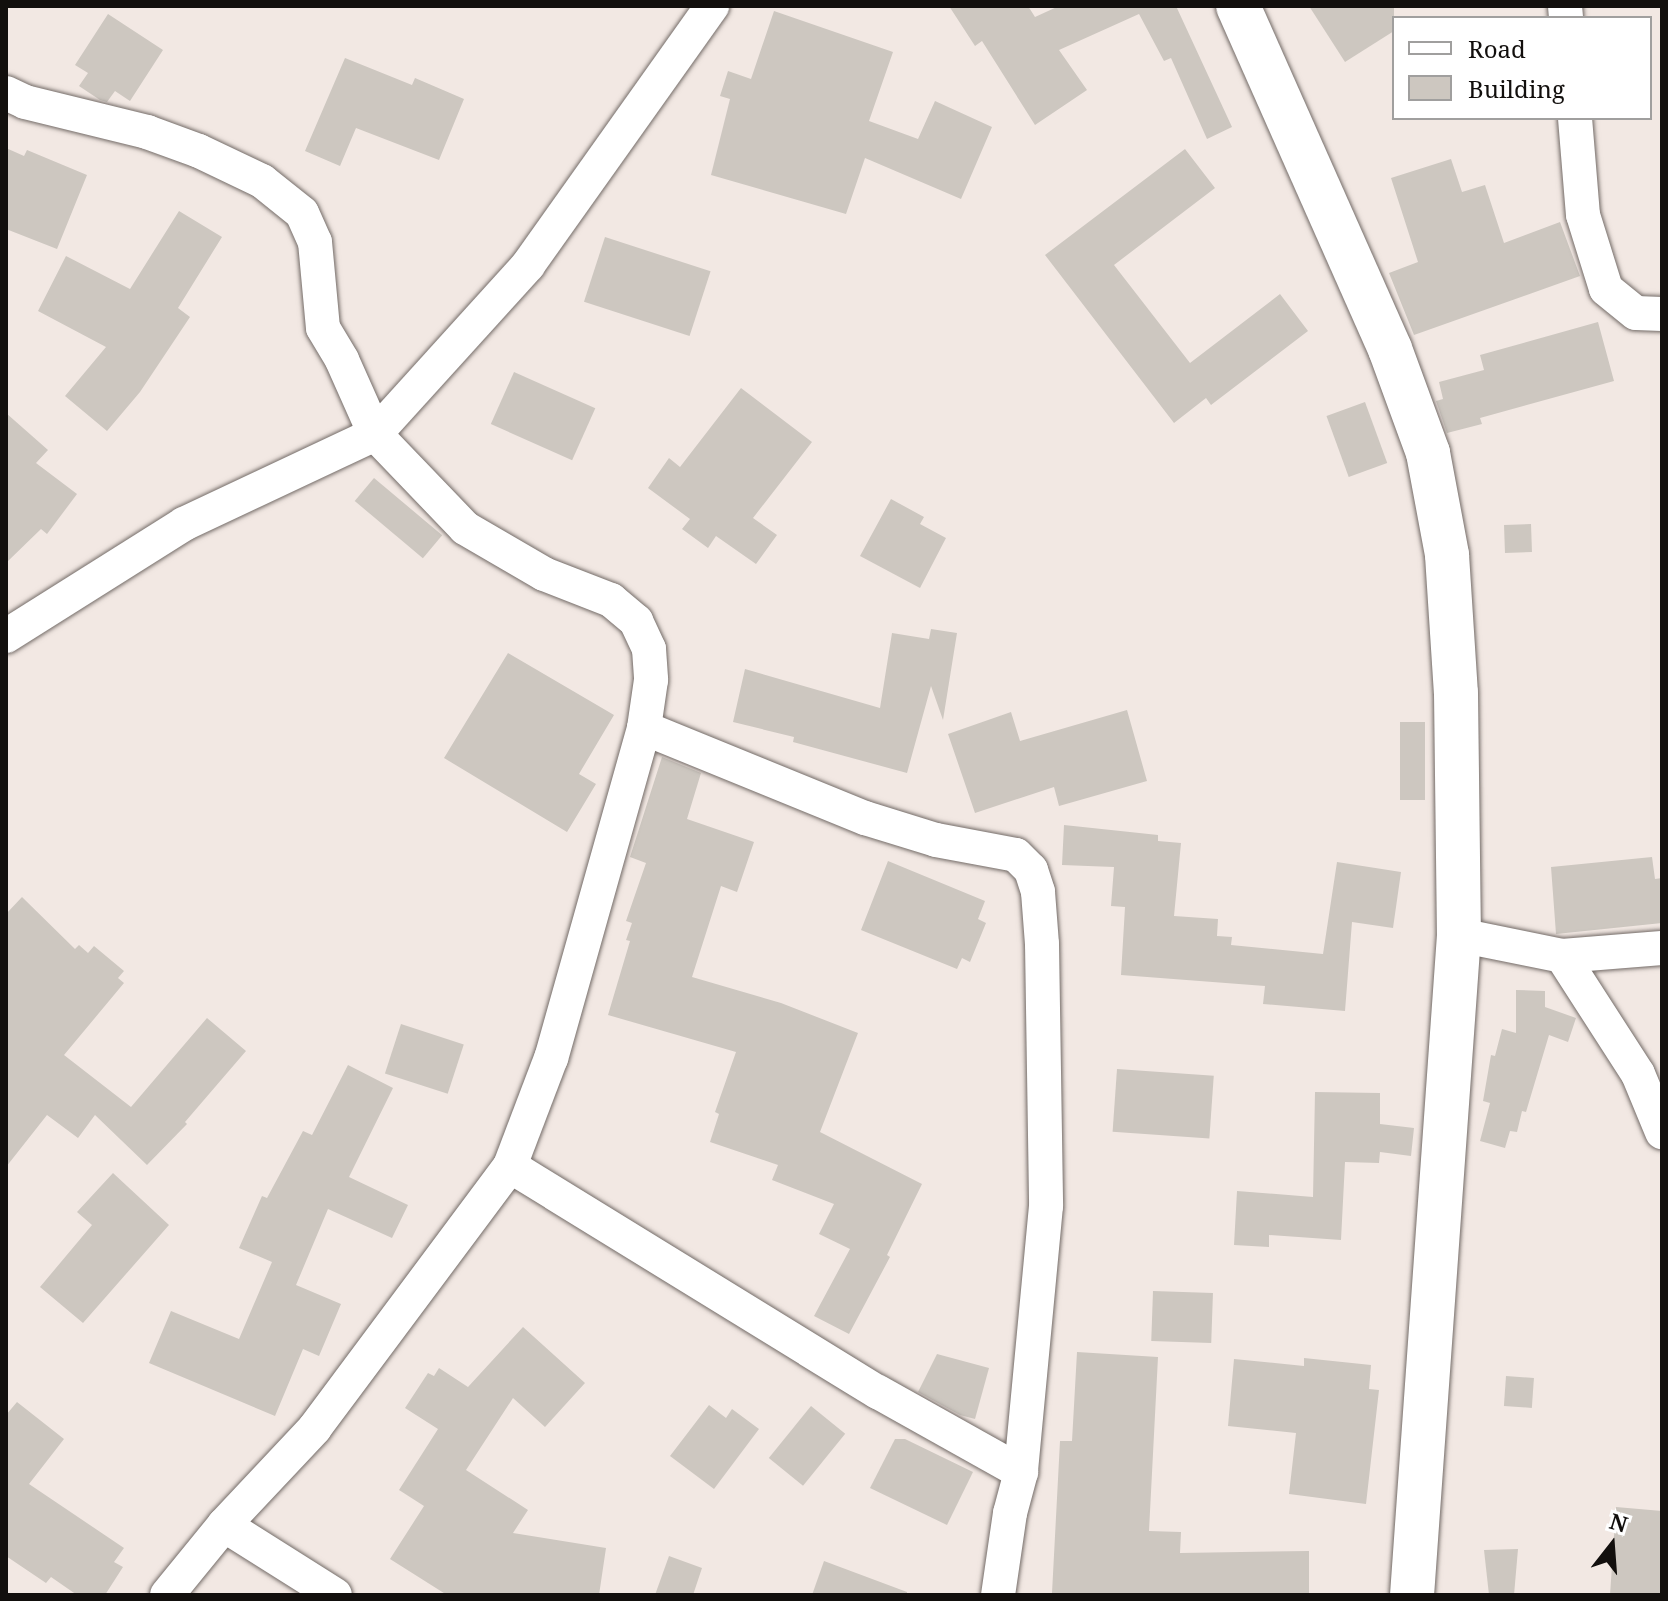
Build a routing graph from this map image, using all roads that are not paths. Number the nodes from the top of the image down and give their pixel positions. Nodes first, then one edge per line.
1 (712, 6) edge
2 (1238, 6) edge
3 (6, 93) edge
4 (1575, 120) edge
5 (1662, 314) edge
6 (375, 434) junction
7 (6, 636) edge
8 (644, 728) junction
9 (1459, 935) junction
10 (1662, 948) edge
11 (1562, 956) junction
12 (1662, 1132) edge
13 (510, 1166) junction
14 (1021, 1472) junction
15 (224, 1525) junction
16 (167, 1595) edge
17 (335, 1595) edge
18 (998, 1595) edge
19 (1412, 1595) edge

1 - 6 street
2 - 9 street
3 - 6 street
4 - 5 street
6 - 7 street
6 - 8 street
8 - 13 street
8 - 14 street
9 - 11 street
9 - 19 street
10 - 11 street
11 - 12 street
13 - 14 street
13 - 15 street
14 - 18 street
15 - 16 street
15 - 17 street

